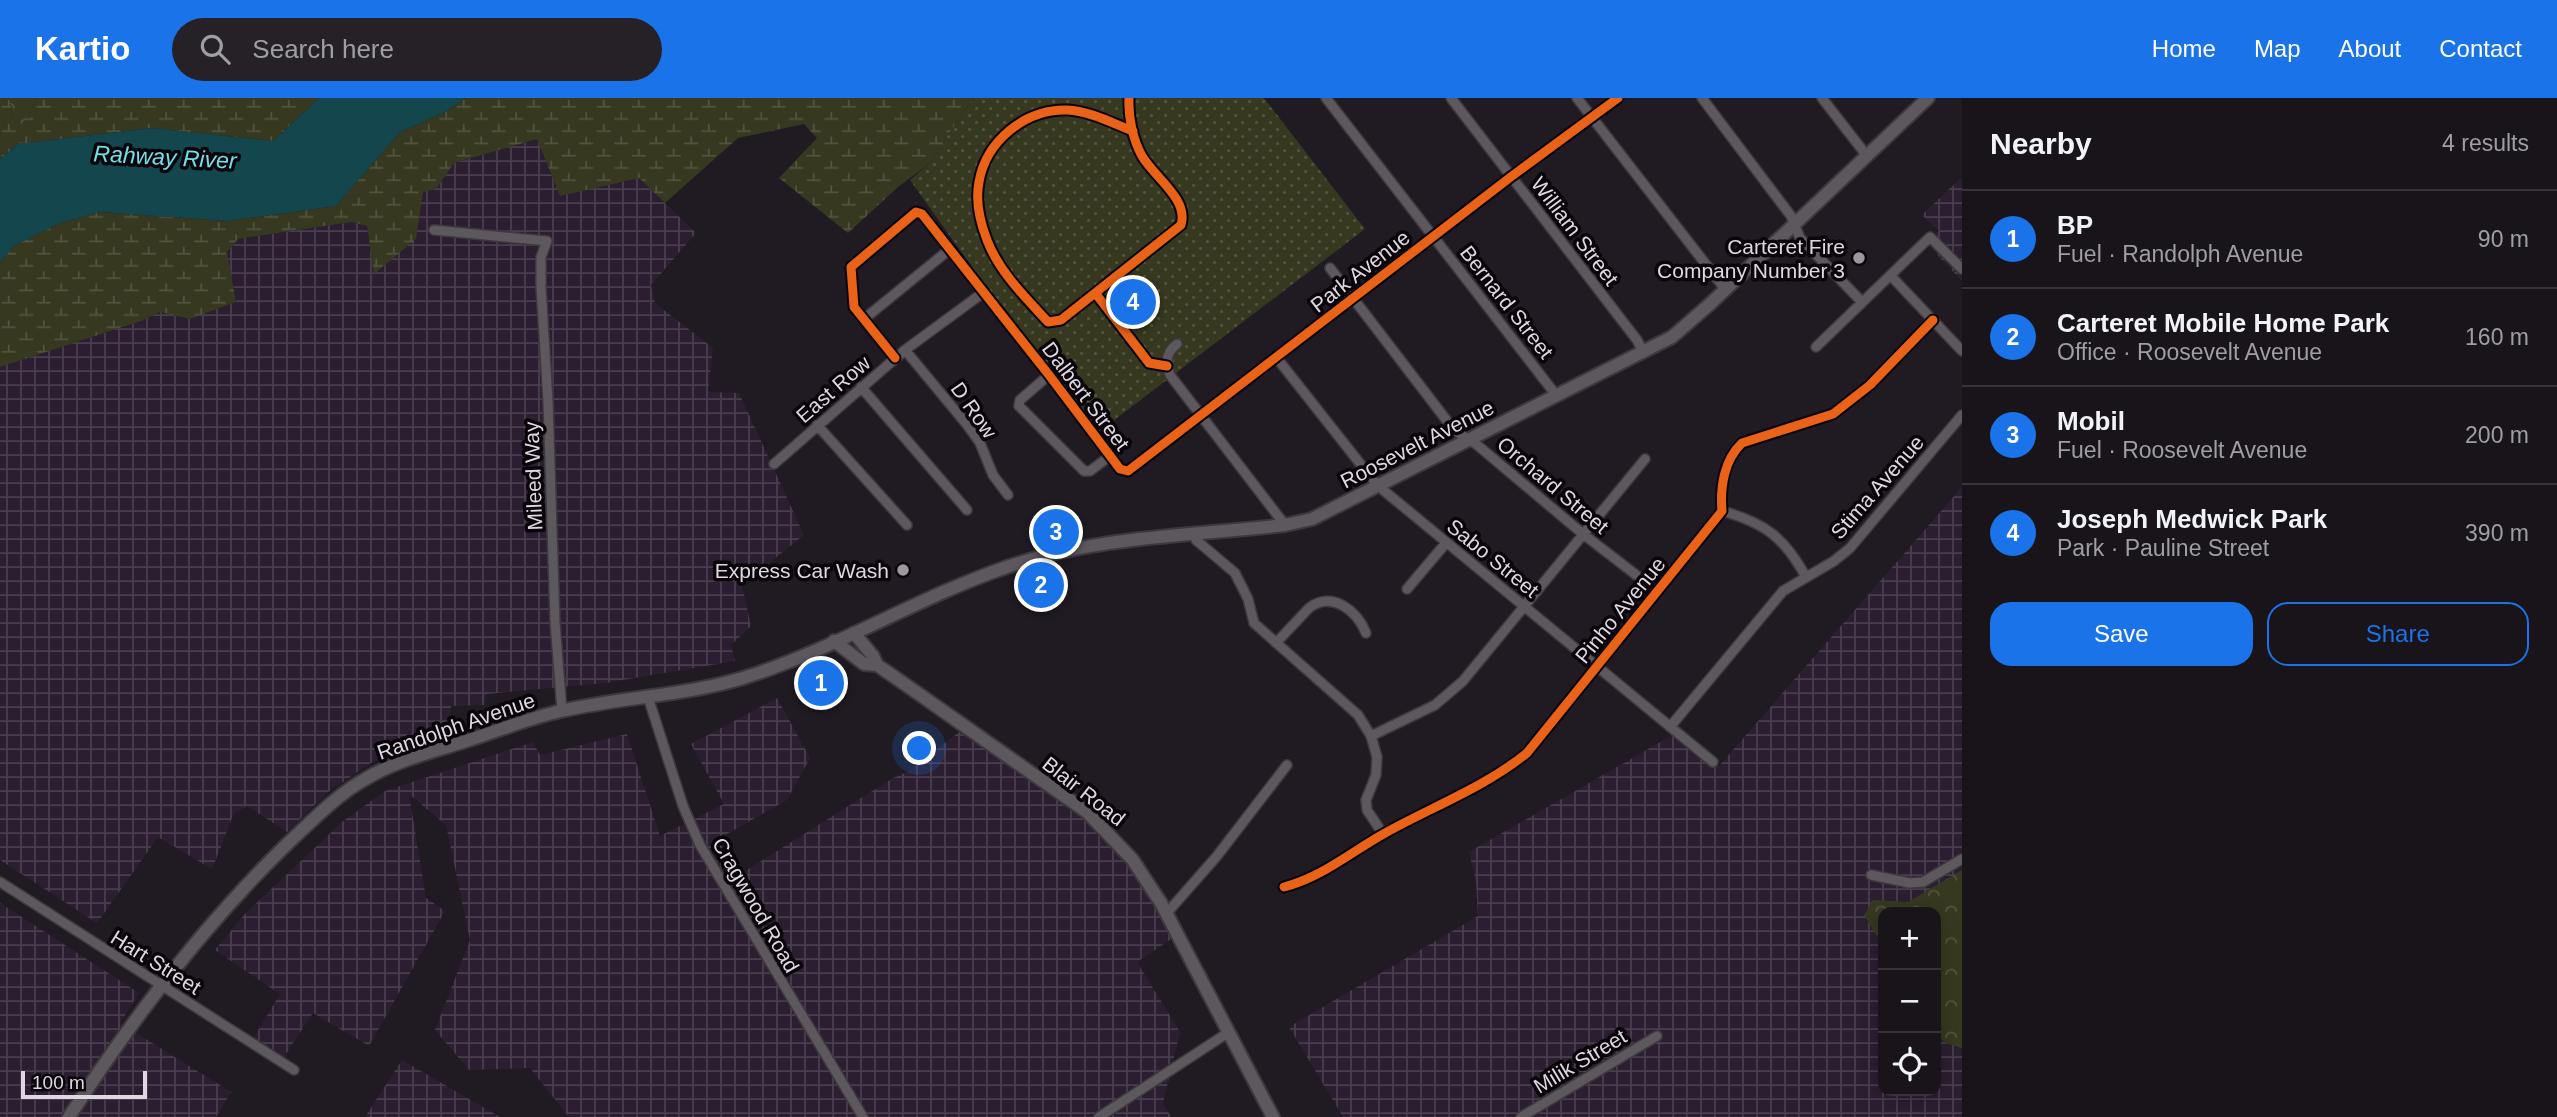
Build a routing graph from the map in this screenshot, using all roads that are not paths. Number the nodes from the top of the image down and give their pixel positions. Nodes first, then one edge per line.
1 (1326, 98) edge
2 (1451, 98) edge
3 (1577, 98) edge
4 (1618, 98) edge
5 (1702, 98) edge
6 (1822, 98) edge
7 (1928, 98) edge
8 (1592, 118) junction
9 (1867, 156) junction
10 (1512, 176) junction
11 (1795, 224) junction
12 (434, 230) dead end
13 (1434, 236) junction
14 (950, 249) junction
15 (1330, 268) dead end
16 (1962, 269) edge
17 (1891, 276) junction
18 (1724, 289) junction
19 (984, 292) junction
20 (1353, 299) junction
21 (1863, 302) junction
22 (864, 319) junction
23 (1933, 320) junction
24 (1177, 344) dead end
25 (1816, 347) dead end
26 (905, 350) junction
27 (1962, 351) edge
28 (1644, 353) junction
29 (1276, 357) junction
30 (895, 358) junction
31 (1049, 375) junction
32 (861, 387) junction
33 (1556, 395) junction
34 (1962, 415) edge
35 (1201, 416) junction
36 (817, 425) junction
37 (1468, 439) junction
38 (1110, 456) junction
39 (1645, 459) dead end
40 (774, 464) dead end
41 (1124, 471) joint
42 (1377, 485) junction
43 (1009, 495) dead end
44 (967, 510) dead end
45 (1722, 511) junction
46 (1285, 525) junction
47 (907, 526) dead end
48 (1195, 534) junction
49 (1583, 534) junction
50 (1446, 543) junction
51 (1806, 577) junction
52 (1407, 589) dead end
53 (1657, 591) junction
54 (1524, 606) junction
55 (1366, 632) dead end
56 (855, 633) junction
57 (834, 641) junction
58 (1276, 643) junction
59 (877, 665) junction
60 (1597, 667) junction
61 (648, 697) junction
62 (562, 711) junction
63 (1670, 727) junction
64 (1371, 736) junction
65 (1713, 762) dead end
66 (1287, 765) dead end
67 (1383, 834) junction
68 (1962, 859) edge
69 (1871, 875) dead end
70 (0, 882) edge
71 (1284, 887) dead end
72 (1167, 914) junction
73 (159, 985) junction
74 (1229, 1032) junction
75 (1657, 1036) dead end
76 (295, 1070) dead end
77 (69, 1117) edge
78 (863, 1117) edge
79 (1099, 1117) edge
80 (1273, 1117) edge
81 (1521, 1117) edge

1 - 13 street, Bernard Street
2 - 10 street, William Street
3 - 8 street
4 - 8 street, Park Avenue
5 - 11 street
6 - 9 street
7 - 9 main road, Roosevelt Avenue
8 - 10 street, Park Avenue
8 - 18 street
9 - 11 main road, Roosevelt Avenue
10 - 13 street, Park Avenue
10 - 28 street, William Street
11 - 18 main road, Roosevelt Avenue
11 - 21 street
12 - 62 street, Mileed Way
13 - 20 street, Park Avenue
13 - 33 street, Bernard Street
14 - 19 street, Dalbert Street
14 - 22 street
14 - 22 street, Dalbert Street
15 - 20 street, Orchard Street
16 - 17 street
17 - 21 street
17 - 23 street
18 - 28 main road, Roosevelt Avenue
19 - 26 street, East Row
19 - 31 street, Dalbert Street
20 - 29 street, Park Avenue
20 - 37 street, Orchard Street
21 - 25 street
22 - 30 street
23 - 27 street
23 - 45 street
24 - 35 street
26 - 30 street, East Row
26 - 43 street, D Row
28 - 33 main road, Roosevelt Avenue
29 - 35 street, Park Avenue
29 - 42 street, Sabo Street
30 - 32 street, East Row
31 - 38 street, Dalbert Street
31 - 38 street
32 - 36 street, East Row
32 - 44 street
33 - 37 main road, Roosevelt Avenue
34 - 51 street, Stima Avenue
35 - 41 street, Park Avenue
35 - 46 street
36 - 40 street, East Row
36 - 47 street
37 - 42 main road, Roosevelt Avenue
37 - 49 street, Orchard Street
38 - 41 street, Dalbert Street
39 - 49 street
42 - 46 main road, Roosevelt Avenue
42 - 50 street, Sabo Street
45 - 51 street
45 - 53 street, Pinho Avenue
46 - 48 main road, Roosevelt Avenue
48 - 56 main road, Roosevelt Avenue
48 - 58 street
49 - 53 street, Orchard Street
49 - 54 street
50 - 52 street
50 - 54 street, Sabo Street
51 - 63 street, Stima Avenue
53 - 60 street, Pinho Avenue
54 - 60 street, Sabo Street
54 - 64 street
55 - 58 street
56 - 57 main road, Roosevelt Avenue
56 - 59 main road
57 - 59 main road, Blair Road
57 - 61 main road, Randolph Avenue
58 - 64 street
59 - 72 main road, Blair Road
60 - 63 street, Sabo Street
60 - 67 street, Pinho Avenue
61 - 62 main road, Randolph Avenue
61 - 78 street, Cragwood Road
62 - 73 main road, Randolph Avenue
63 - 65 street, Sabo Street
64 - 67 street
66 - 72 street
67 - 71 street, Pinho Avenue
68 - 69 street
70 - 73 street, Hart Street
72 - 74 main road, Blair Road
73 - 76 street, Hart Street
73 - 77 main road, Randolph Avenue
74 - 79 street
74 - 80 main road, Blair Road
75 - 81 street, Milik Street

